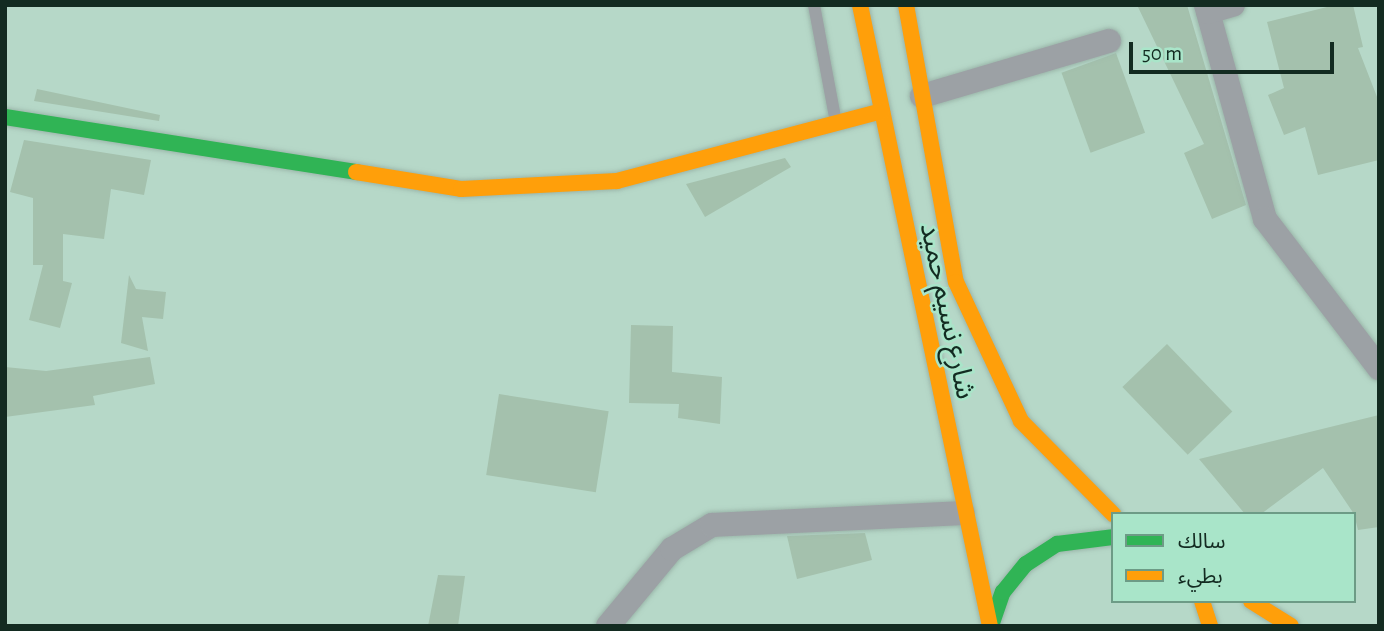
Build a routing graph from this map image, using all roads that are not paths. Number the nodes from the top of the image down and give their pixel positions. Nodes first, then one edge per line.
1 (814, 5) edge
2 (860, 5) edge
3 (906, 5) edge
4 (1233, 5) edge
5 (1207, 9) edge
6 (1109, 41) dead end
7 (922, 96) junction
8 (882, 111) junction
9 (5, 117) edge
10 (837, 124) junction
11 (1379, 368) edge
12 (1111, 512) edge
13 (962, 513) junction
14 (1111, 537) edge
15 (1203, 603) edge
16 (1254, 603) edge
17 (608, 626) edge
18 (990, 626) edge
19 (1210, 626) edge
20 (1292, 626) edge

1 - 10 lane
2 - 8 main road, شارع نسيم حميد
3 - 7 main road, شارع نسيم حميد
4 - 5 street
5 - 11 street
6 - 7 street
7 - 12 main road, شارع نسيم حميد
8 - 10 main road
8 - 13 main road, شارع نسيم حميد
9 - 10 main road
13 - 17 street
13 - 18 main road, شارع نسيم حميد
14 - 18 main road
15 - 19 main road
16 - 20 main road

